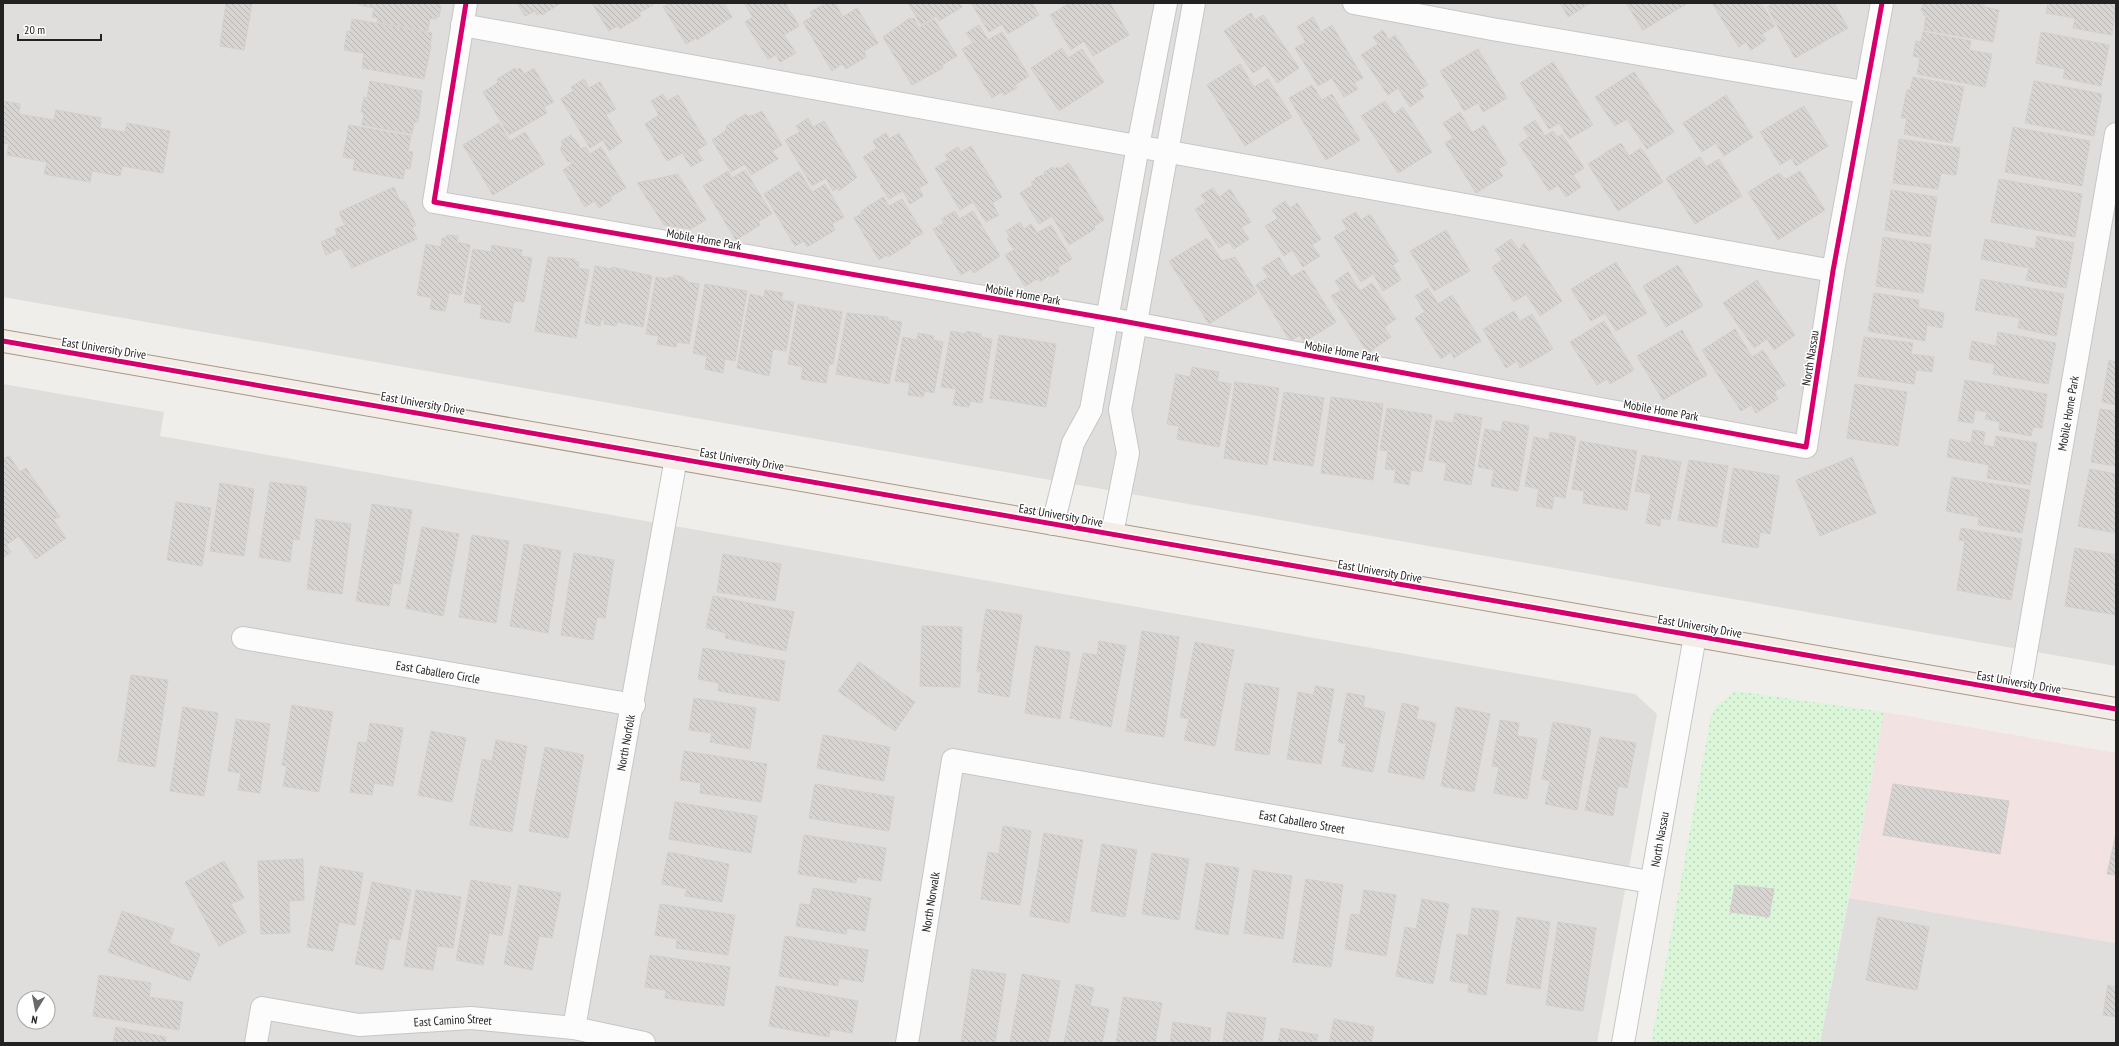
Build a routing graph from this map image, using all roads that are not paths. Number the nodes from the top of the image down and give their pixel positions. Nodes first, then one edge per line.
1 (466, 3) edge
2 (1166, 3) edge
3 (1194, 3) edge
4 (1354, 3) edge
5 (1882, 3) edge
6 (462, 25) junction
7 (1864, 92) junction
8 (2116, 134) edge
9 (1138, 146) junction
10 (1166, 151) junction
11 (2110, 208) edge
12 (1833, 271) junction
13 (1107, 319) junction
14 (1134, 324) junction
15 (3, 341) edge
16 (1806, 447) joint
17 (676, 458) junction
18 (1053, 524) junction
19 (1112, 534) junction
20 (1695, 636) junction
21 (243, 638) dead end
22 (2019, 692) junction
23 (634, 705) junction
24 (2116, 709) edge
25 (953, 760) joint
26 (1650, 882) junction
27 (574, 1028) junction
28 (256, 1043) edge
29 (644, 1043) edge
30 (907, 1043) edge
31 (1623, 1043) edge

1 - 6 street, Mobile Home Park
2 - 9 street
3 - 10 street
4 - 7 street
5 - 7 street, North Nassau
6 - 9 street
6 - 13 street, Mobile Home Park
7 - 12 street, North Nassau
8 - 11 street, Mobile Home Park
9 - 10 street
9 - 13 street
10 - 12 street
10 - 14 street
11 - 22 street, Mobile Home Park
12 - 16 street, North Nassau
13 - 14 street, Mobile Home Park
13 - 18 street
14 - 16 street, Mobile Home Park
14 - 19 street
15 - 17 main road, East University Drive
17 - 18 main road, East University Drive
17 - 23 street, North Norfolk
18 - 19 main road, East University Drive
19 - 20 main road, East University Drive
20 - 22 main road, East University Drive
20 - 26 street, North Nassau
21 - 23 street, East Caballero Circle
22 - 24 main road, East University Drive
23 - 27 street, North Norfolk
25 - 26 street, East Caballero Street
25 - 30 street, North Norwalk
26 - 31 street, North Nassau
27 - 28 street, East Camino Street
27 - 29 street, East Camino Street

